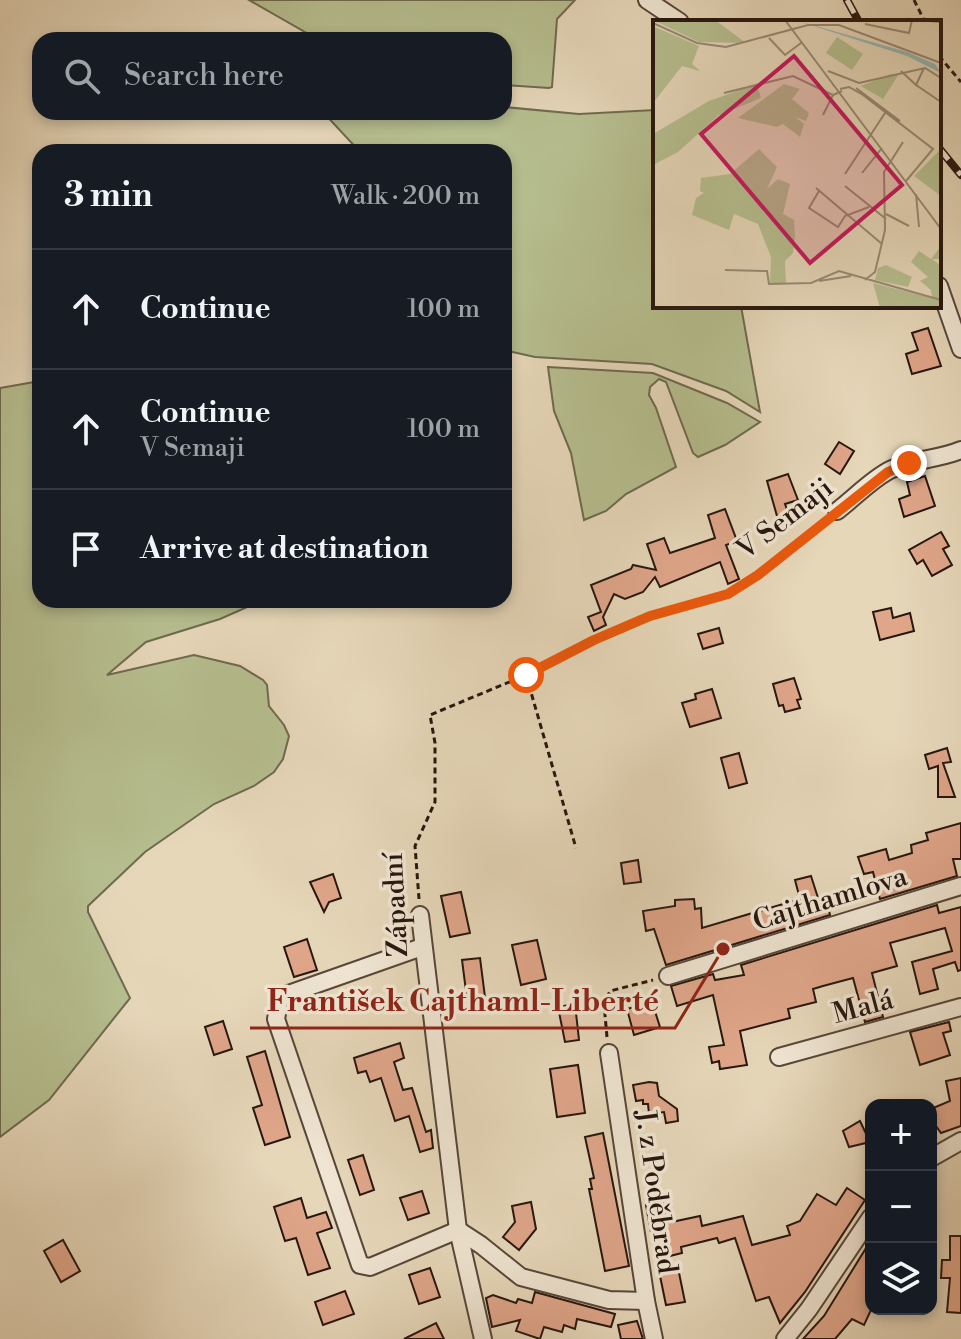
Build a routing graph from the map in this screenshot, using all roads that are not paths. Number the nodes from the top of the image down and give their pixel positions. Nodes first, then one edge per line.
1 (647, 0) edge
2 (677, 20) edge
3 (941, 292) edge
4 (961, 349) edge
5 (961, 450) edge
6 (837, 511) road end
7 (961, 886) edge
8 (420, 915) road end
9 (422, 947) junction
10 (668, 976) road end
11 (961, 1007) edge
12 (609, 1053) road end
13 (779, 1057) dead end
14 (961, 1141) edge
15 (937, 1155) edge
16 (865, 1226) edge
17 (458, 1230) junction
18 (646, 1301) junction
19 (483, 1339) edge
20 (654, 1339) edge
21 (785, 1339) edge

1 - 2 street
3 - 4 street
5 - 6 street, V Semaji
7 - 10 street, Cajthamlova
8 - 9 street, Západní
9 - 17 street, Západní
9 - 17 street
11 - 13 street, Malá
12 - 18 street, J. z Poděbrad
14 - 15 street
16 - 21 street
17 - 18 street
17 - 19 street, Západní
18 - 20 street, J. z Poděbrad

